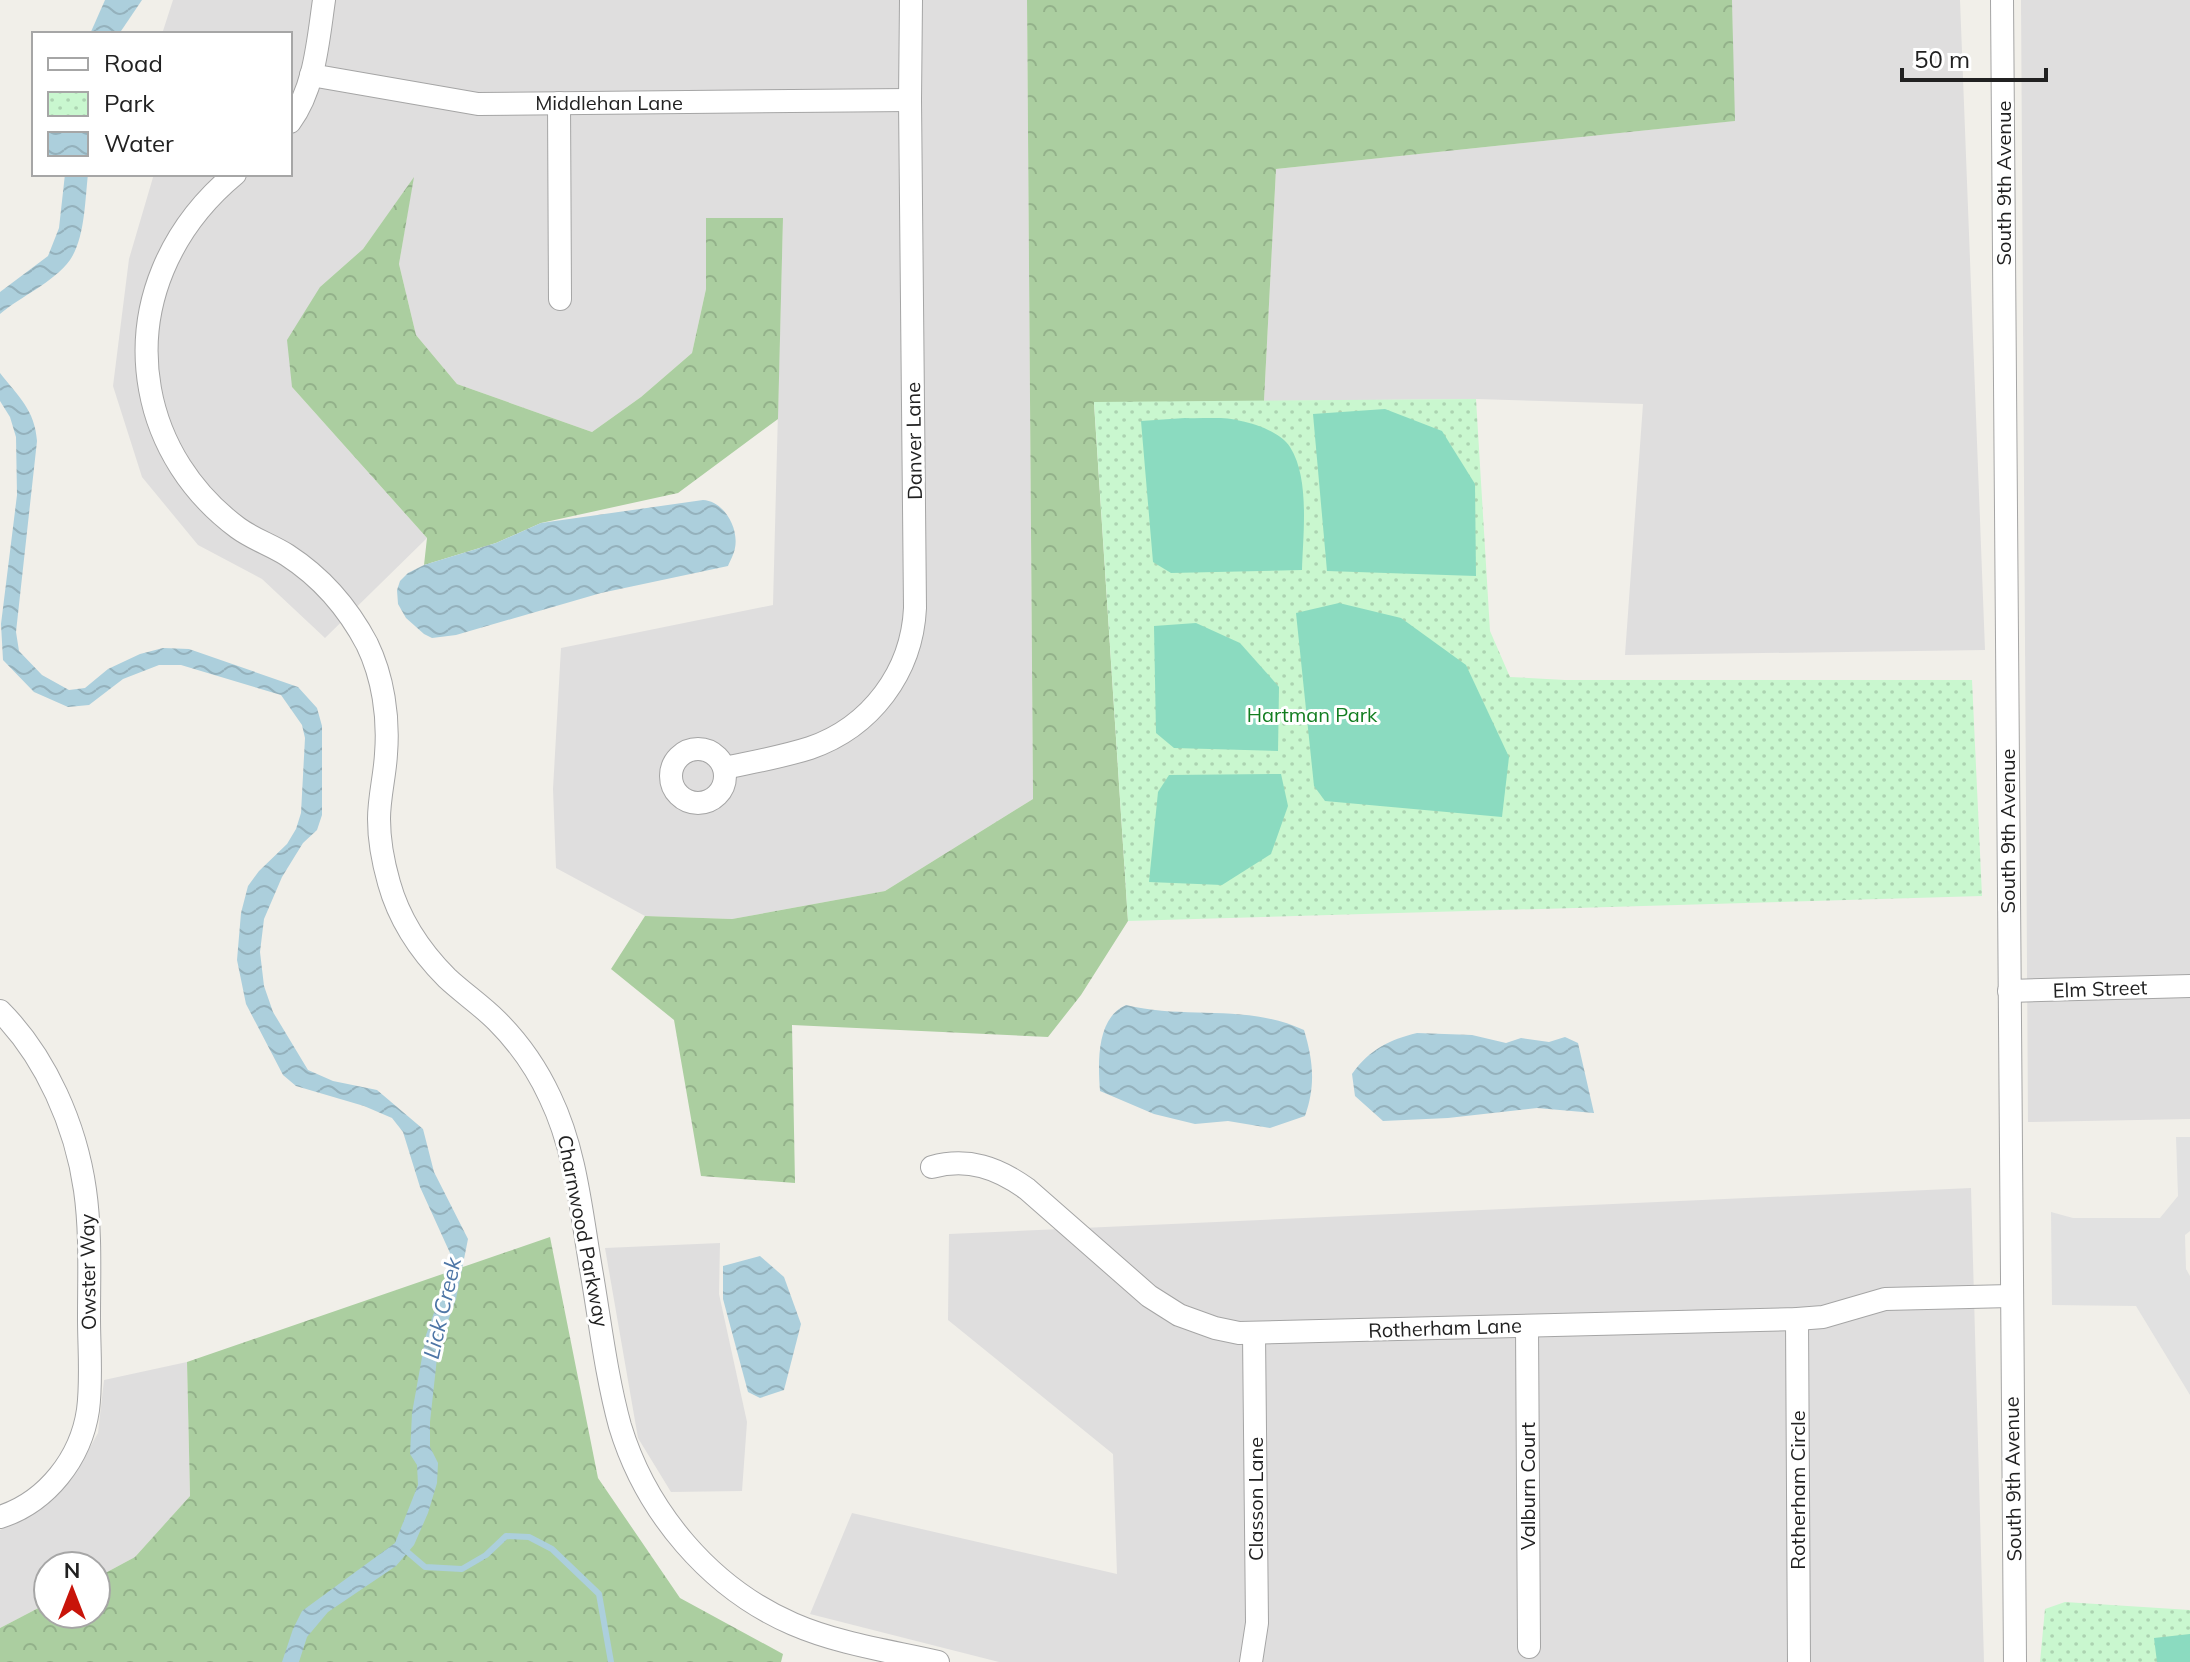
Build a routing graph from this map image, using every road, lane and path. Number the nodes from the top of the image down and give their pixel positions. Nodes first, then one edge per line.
1 (324, 0) edge
2 (911, 0) edge
3 (2002, 0) edge
4 (311, 75) junction
5 (910, 100) junction
6 (559, 103) junction
7 (292, 119) edge
8 (233, 176) edge
9 (560, 299) dead end
10 (725, 768) dead end
11 (2190, 986) edge
12 (2009, 991) junction
13 (0, 1011) edge
14 (932, 1167) dead end
15 (2011, 1296) junction
16 (1797, 1319) junction
17 (1527, 1326) junction
18 (1254, 1334) junction
19 (0, 1517) edge
20 (1529, 1647) dead end
21 (938, 1662) edge
22 (1251, 1662) edge
23 (1799, 1662) edge
24 (2015, 1662) edge

1 - 4 street
2 - 5 street, Danver Lane
3 - 12 street, South 9th Avenue
4 - 6 street, Middlehan Lane
4 - 7 street
5 - 6 street, Middlehan Lane
5 - 10 street, Danver Lane
6 - 9 street
8 - 21 street, Charnwood Parkway
11 - 12 street, Elm Street
12 - 15 street, South 9th Avenue
13 - 19 street, Owster Way
14 - 18 street, Rotherham Lane
15 - 16 street, Rotherham Lane
15 - 24 street, South 9th Avenue
16 - 17 street, Rotherham Lane
16 - 23 street, Rotherham Circle
17 - 18 street, Rotherham Lane
17 - 20 street, Valburn Court
18 - 22 street, Classon Lane

